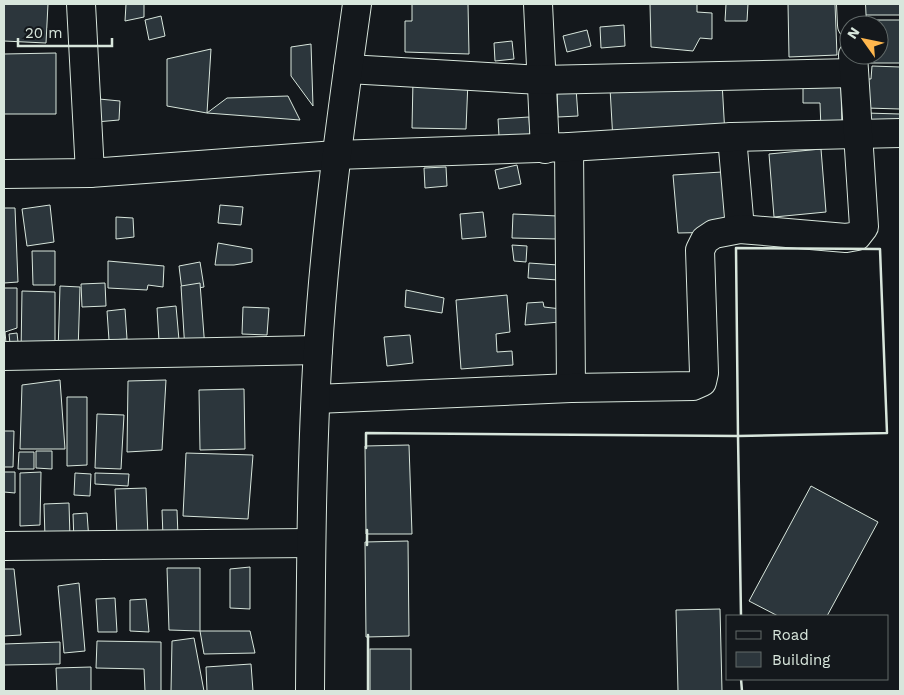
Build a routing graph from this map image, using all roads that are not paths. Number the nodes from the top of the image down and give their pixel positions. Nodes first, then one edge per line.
1 (81, 4) edge
2 (357, 4) edge
3 (538, 4) edge
4 (839, 65) edge
5 (853, 65) edge
6 (348, 69) junction
7 (541, 80) junction
8 (858, 133) junction
9 (900, 133) edge
10 (732, 137) junction
11 (557, 148) junction
12 (336, 155) junction
13 (90, 173) junction
14 (4, 174) edge
15 (740, 229) junction
16 (318, 350) junction
17 (4, 356) edge
18 (571, 388) junction
19 (316, 400) junction
20 (311, 543) junction
21 (4, 546) edge
22 (310, 691) edge

1 - 13 street
2 - 6 street
3 - 7 street
4 - 7 street
5 - 8 street
6 - 7 street
6 - 12 street
7 - 11 street
8 - 9 street
8 - 10 street
8 - 15 street
10 - 11 street
10 - 15 street
11 - 12 street
11 - 18 street
12 - 13 street
12 - 16 street
13 - 14 street
15 - 18 street
16 - 17 street
16 - 19 street
18 - 19 street
19 - 20 street
20 - 21 street
20 - 22 street

